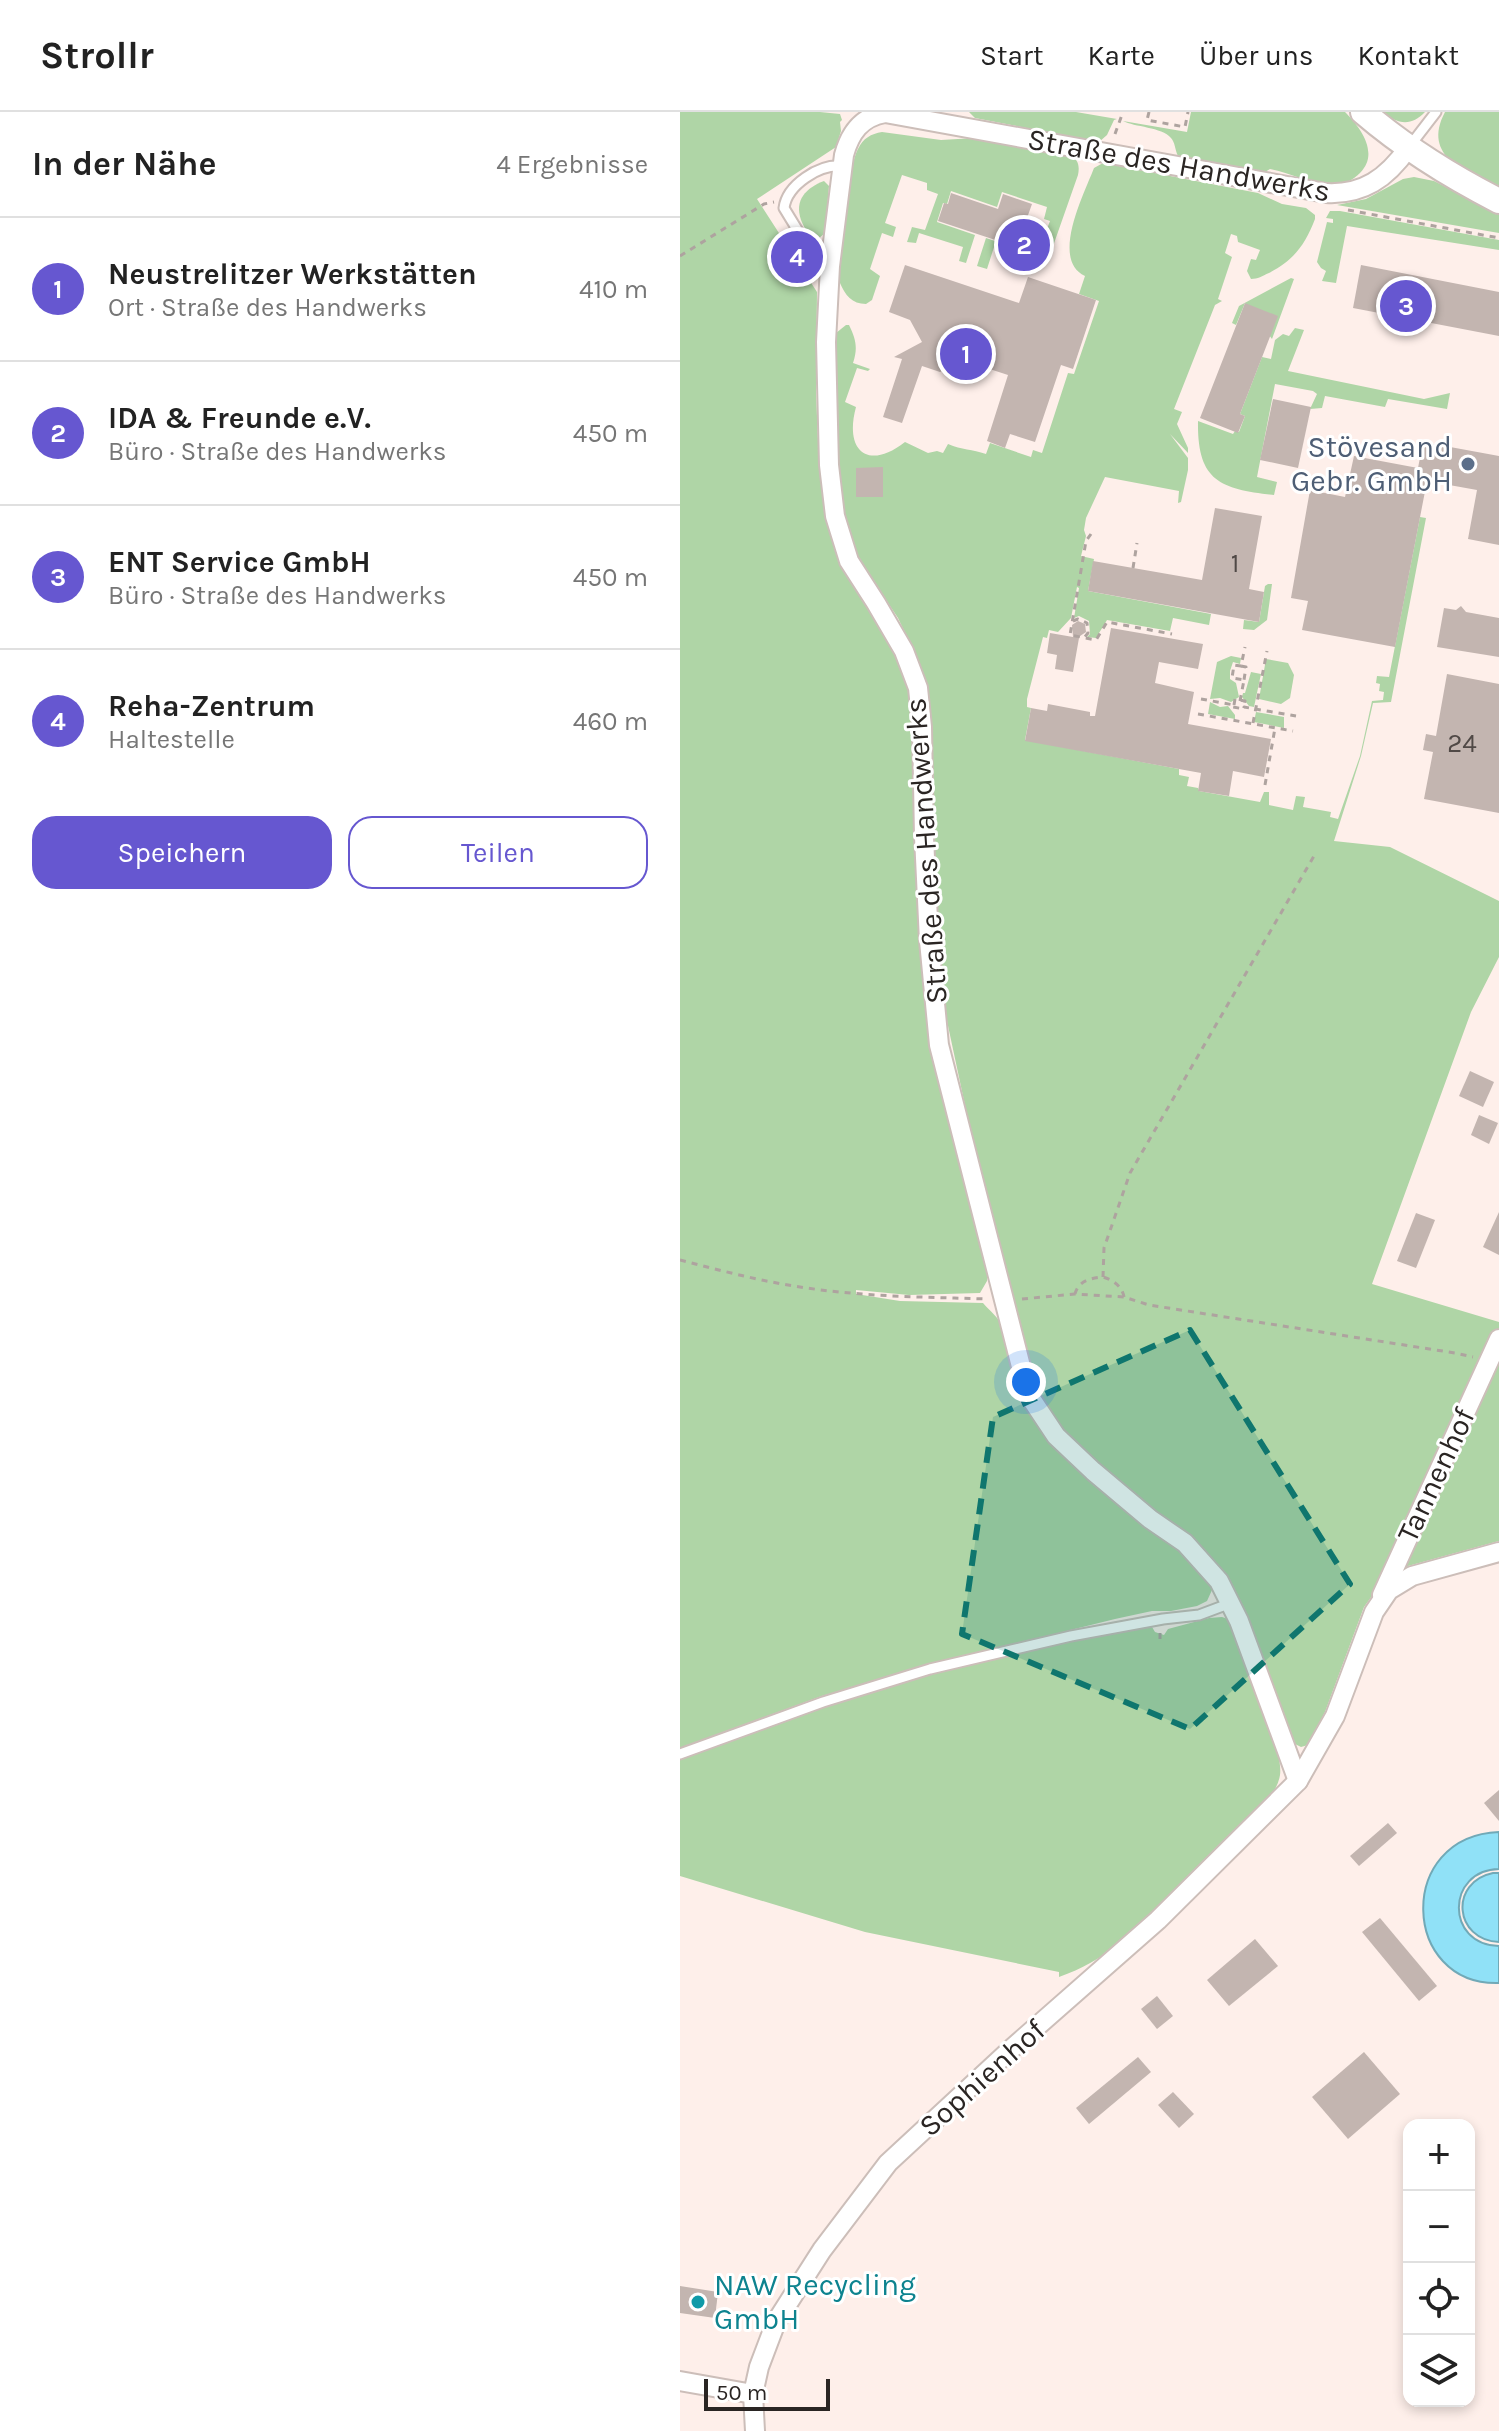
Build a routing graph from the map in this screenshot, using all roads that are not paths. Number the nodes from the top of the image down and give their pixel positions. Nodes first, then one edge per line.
1 (1363, 112) edge
2 (1436, 112) edge
3 (1408, 148) junction
4 (842, 166) junction
5 (1499, 201) edge
6 (830, 266) junction
7 (1499, 1339) edge
8 (1499, 1552) edge
9 (1231, 1603) junction
10 (1374, 1612) junction
11 (680, 1754) edge
12 (1298, 1781) junction
13 (680, 2381) edge
14 (753, 2394) junction
15 (755, 2431) edge

1 - 3 main road
2 - 3 lane
3 - 4 street, Straße des Handwerks
3 - 5 main road
4 - 6 street, Straße des Handwerks
4 - 6 lane
6 - 9 street, Straße des Handwerks
7 - 10 street, Tannenhof
8 - 10 street
9 - 11 lane
9 - 12 street, Straße des Handwerks
10 - 12 street, Tannenhof
12 - 14 street, Sophienhof
13 - 14 street
14 - 15 street, Sophienhof

